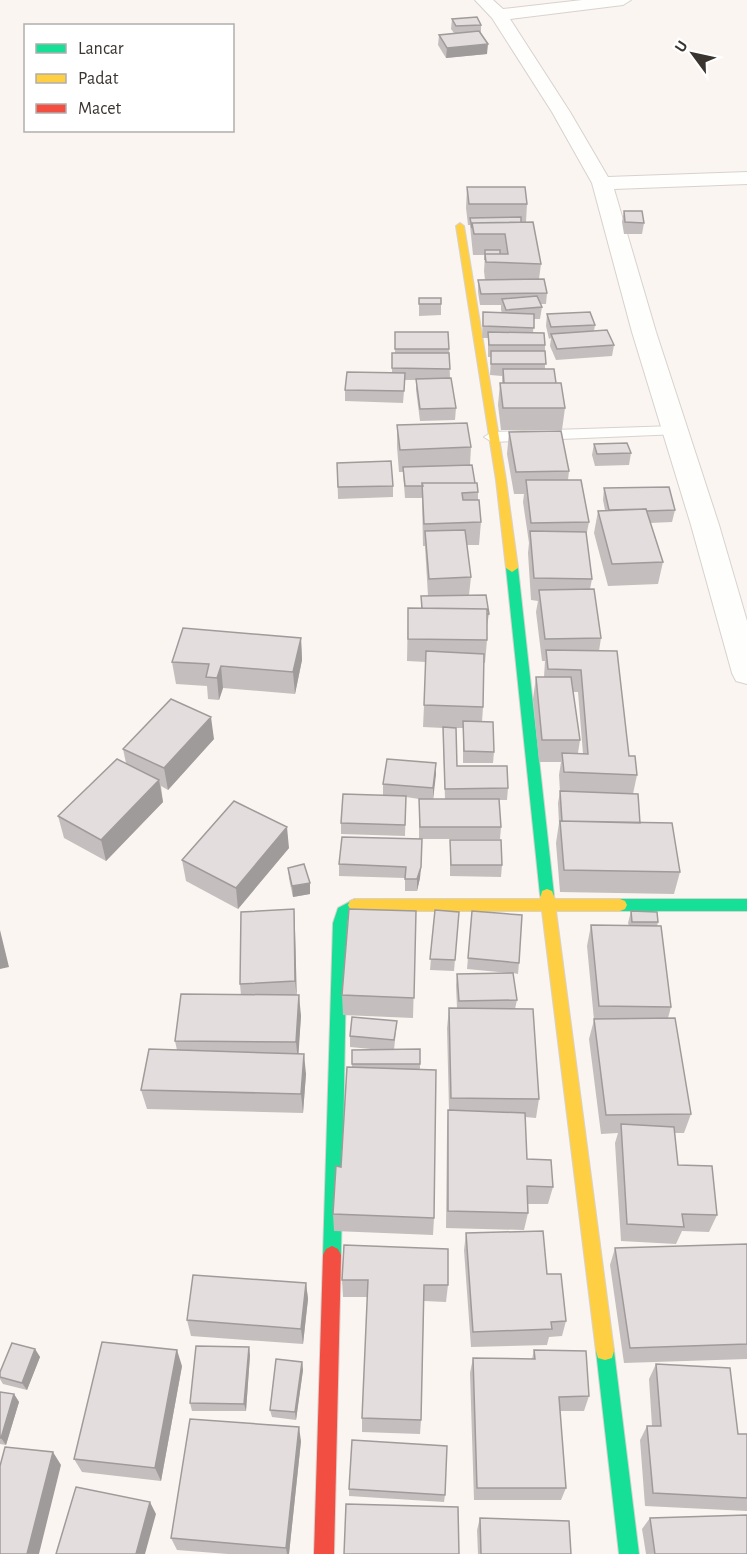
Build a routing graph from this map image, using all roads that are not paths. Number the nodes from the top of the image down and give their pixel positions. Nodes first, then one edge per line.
1 (623, 0) edge
2 (491, 8) edge
3 (747, 178) edge
4 (602, 183) junction
5 (460, 226) dead end
6 (674, 431) junction
7 (492, 437) junction
8 (747, 673) edge
9 (548, 905) junction
10 (747, 905) edge
11 (324, 1554) edge
12 (629, 1554) edge

1 - 2 street
2 - 4 street
3 - 4 street
4 - 6 street
5 - 7 street
6 - 7 lane
6 - 8 street
7 - 9 street
9 - 10 street
9 - 11 street
9 - 12 street

